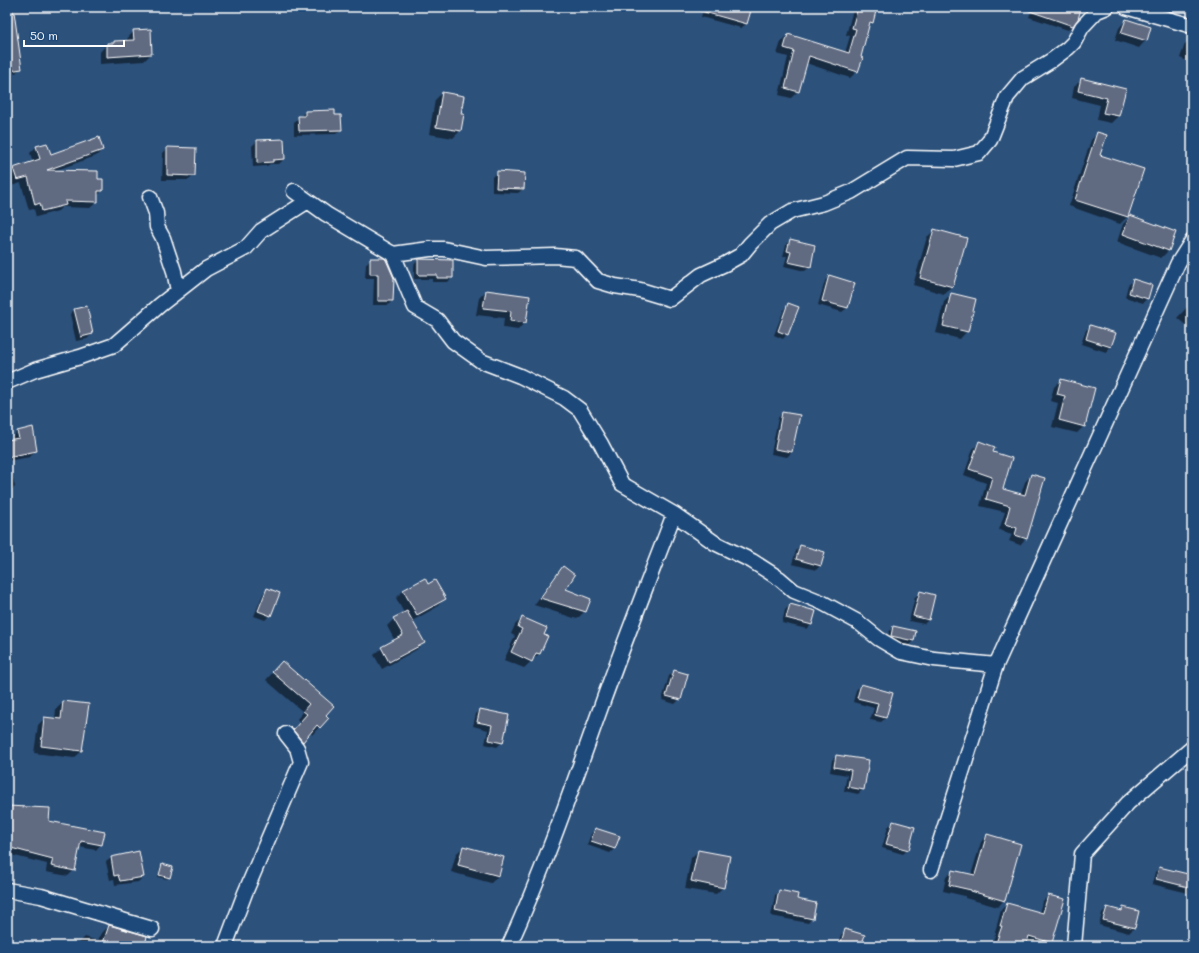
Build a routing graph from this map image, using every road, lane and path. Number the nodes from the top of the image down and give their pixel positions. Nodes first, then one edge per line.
1 (1107, 7) edge
2 (1126, 7) edge
3 (1192, 26) edge
4 (294, 191) dead end
5 (150, 197) dead end
6 (308, 201) junction
7 (1192, 241) edge
8 (393, 254) junction
9 (178, 290) junction
10 (7, 382) edge
11 (674, 514) junction
12 (996, 665) junction
13 (286, 734) dead end
14 (1192, 748) edge
15 (931, 870) dead end
16 (7, 890) edge
17 (152, 928) dead end
18 (225, 946) edge
19 (509, 946) edge
20 (1074, 946) edge

1 - 8 street
2 - 3 street
4 - 6 street
5 - 9 street
6 - 8 street
6 - 9 street
7 - 12 street
8 - 11 street
9 - 10 street
11 - 12 street
11 - 19 street
12 - 15 street
13 - 18 street
14 - 20 street
16 - 17 street

